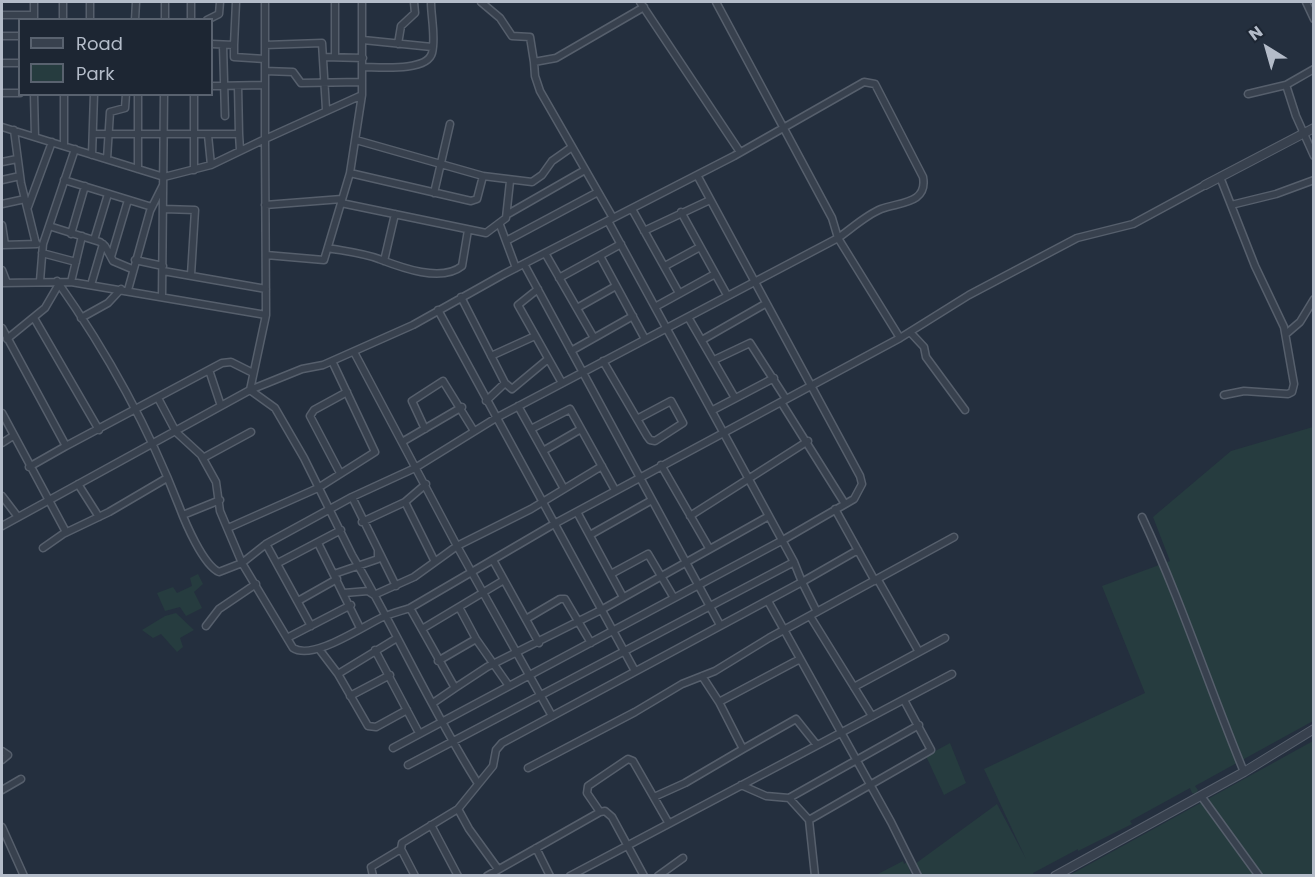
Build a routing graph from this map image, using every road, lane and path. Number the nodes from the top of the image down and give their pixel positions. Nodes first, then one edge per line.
1 (34, 2) edge
2 (63, 2) edge
3 (90, 2) edge
4 (136, 2) edge
5 (165, 2) edge
6 (191, 2) edge
7 (220, 2) edge
8 (236, 2) edge
9 (265, 2) edge
10 (335, 2) edge
11 (362, 2) edge
12 (414, 2) edge
13 (431, 2) edge
14 (481, 2) edge
15 (716, 2) edge
16 (1306, 2) edge
17 (642, 4) edge
18 (2, 15) edge
19 (1313, 15) edge
20 (34, 17) edge
21 (63, 18) edge
22 (90, 18) edge
23 (135, 18) edge
24 (165, 18) edge
25 (191, 18) edge
26 (211, 18) edge
27 (2, 36) edge
28 (18, 36) edge
29 (363, 40) junction
30 (322, 43) junction
31 (336, 43) junction
32 (213, 44) edge
33 (398, 44) junction
34 (223, 45) junction
35 (234, 45) junction
36 (265, 45) junction
37 (432, 47) junction
38 (324, 57) junction
39 (335, 57) junction
40 (363, 58) junction
41 (265, 59) junction
42 (534, 62) junction
43 (2, 63) edge
44 (18, 63) edge
45 (363, 68) junction
46 (1314, 69) edge
47 (265, 71) junction
48 (362, 82) junction
49 (323, 84) junction
50 (265, 85) junction
51 (1286, 85) junction
52 (213, 86) edge
53 (225, 86) junction
54 (238, 86) junction
55 (2, 93) edge
56 (18, 93) edge
57 (1248, 94) dead end
58 (362, 95) junction
59 (34, 96) edge
60 (63, 96) edge
61 (94, 96) edge
62 (126, 96) edge
63 (138, 96) edge
64 (165, 96) edge
65 (194, 96) edge
66 (326, 109) junction
67 (225, 116) dead end
68 (450, 124) dead end
69 (2, 127) edge
70 (782, 128) junction
71 (1314, 128) edge
72 (14, 130) junction
73 (93, 134) junction
74 (239, 134) junction
75 (1303, 134) junction
76 (109, 135) junction
77 (138, 135) junction
78 (165, 135) junction
79 (193, 135) junction
80 (208, 135) junction
81 (35, 137) junction
82 (265, 139) junction
83 (356, 140) junction
84 (52, 142) junction
85 (64, 146) junction
86 (572, 147) junction
87 (75, 149) junction
88 (240, 150) junction
89 (740, 152) junction
90 (92, 155) junction
91 (1314, 156) edge
92 (17, 159) junction
93 (107, 159) junction
94 (2, 162) edge
95 (211, 165) junction
96 (440, 165) junction
97 (138, 169) junction
98 (195, 170) junction
99 (585, 170) junction
100 (350, 173) junction
101 (697, 175) junction
102 (20, 176) junction
103 (483, 176) junction
104 (1220, 177) junction
105 (2, 180) edge
106 (64, 180) junction
107 (164, 180) junction
108 (1314, 180) edge
109 (510, 181) junction
110 (1205, 185) joint
111 (85, 186) junction
112 (434, 192) junction
113 (598, 192) junction
114 (108, 194) junction
115 (25, 199) junction
116 (128, 200) junction
117 (710, 200) junction
118 (341, 201) junction
119 (2, 204) edge
120 (265, 205) junction
121 (1231, 205) junction
122 (152, 207) junction
123 (27, 208) junction
124 (632, 208) junction
125 (164, 209) junction
126 (681, 212) junction
127 (395, 214) junction
128 (508, 214) junction
129 (610, 219) junction
130 (2, 225) edge
131 (500, 225) junction
132 (49, 226) junction
133 (468, 230) junction
134 (644, 231) junction
135 (71, 234) junction
136 (82, 236) junction
137 (838, 238) junction
138 (94, 240) junction
139 (506, 241) junction
140 (36, 244) junction
141 (43, 244) junction
142 (103, 244) junction
143 (621, 244) junction
144 (3, 245) edge
145 (328, 248) junction
146 (700, 248) junction
147 (42, 253) junction
148 (545, 254) junction
149 (266, 255) junction
150 (600, 256) junction
151 (111, 258) junction
152 (135, 260) junction
153 (384, 261) junction
154 (76, 262) junction
155 (524, 264) junction
156 (665, 266) junction
157 (2, 268) edge
158 (132, 268) junction
159 (163, 268) junction
160 (516, 268) junction
161 (715, 274) junction
162 (191, 275) junction
163 (559, 278) junction
164 (40, 280) junction
165 (753, 280) junction
166 (71, 282) junction
167 (4, 283) edge
168 (58, 283) junction
169 (91, 285) junction
170 (616, 286) junction
171 (124, 289) junction
172 (266, 289) junction
173 (538, 289) junction
174 (679, 293) junction
175 (727, 295) junction
176 (162, 297) junction
177 (461, 297) junction
178 (1314, 299) edge
179 (765, 304) junction
180 (655, 307) junction
181 (577, 308) junction
182 (438, 310) junction
183 (266, 315) junction
184 (633, 315) junction
185 (688, 317) junction
186 (34, 318) junction
187 (81, 318) junction
188 (667, 327) junction
189 (2, 328) edge
190 (910, 332) junction
191 (1286, 334) junction
192 (535, 336) junction
193 (594, 338) junction
194 (900, 338) junction
195 (7, 339) junction
196 (645, 339) junction
197 (702, 340) junction
198 (571, 351) junction
199 (354, 352) junction
200 (491, 356) junction
201 (548, 359) junction
202 (714, 360) junction
203 (603, 361) junction
204 (332, 362) junction
205 (209, 370) junction
206 (582, 372) junction
207 (253, 373) junction
208 (774, 378) junction
209 (505, 383) junction
210 (562, 383) junction
211 (810, 387) junction
212 (250, 390) junction
213 (347, 392) junction
214 (1224, 395) dead end
215 (158, 398) junction
216 (735, 398) junction
217 (783, 400) junction
218 (486, 401) junction
219 (220, 406) junction
220 (518, 406) junction
221 (462, 407) junction
222 (713, 410) junction
223 (965, 410) dead end
224 (137, 411) junction
225 (2, 413) edge
226 (496, 418) junction
227 (637, 419) junction
228 (425, 429) junction
229 (531, 429) junction
230 (581, 429) junction
231 (99, 430) junction
232 (474, 431) junction
233 (723, 431) junction
234 (176, 432) junction
235 (251, 432) dead end
236 (14, 436) junction
237 (807, 441) junction
238 (402, 442) junction
239 (2, 443) edge
240 (154, 444) junction
241 (66, 446) junction
242 (543, 452) junction
243 (202, 458) junction
244 (661, 465) junction
245 (602, 466) junction
246 (29, 467) junction
247 (415, 468) junction
248 (340, 473) junction
249 (639, 477) junction
250 (166, 478) junction
251 (749, 478) junction
252 (78, 484) junction
253 (426, 484) junction
254 (563, 487) junction
255 (318, 488) junction
256 (615, 490) junction
257 (2, 496) edge
258 (352, 497) junction
259 (47, 500) junction
260 (220, 500) junction
261 (651, 500) junction
262 (405, 502) junction
263 (542, 502) junction
264 (845, 504) junction
265 (835, 510) junction
266 (329, 511) junction
267 (577, 512) junction
268 (183, 516) junction
269 (690, 516) junction
270 (769, 516) junction
271 (18, 517) junction
272 (99, 517) junction
273 (1142, 517) dead end
274 (362, 522) junction
275 (554, 524) junction
276 (2, 526) edge
277 (228, 528) junction
278 (341, 530) junction
279 (66, 532) junction
280 (590, 535) junction
281 (954, 537) dead end
282 (783, 540) junction
283 (318, 543) junction
284 (266, 544) junction
285 (457, 546) junction
286 (42, 548) dead end
287 (709, 548) junction
288 (378, 550) junction
289 (858, 550) junction
290 (434, 560) junction
291 (493, 560) junction
292 (684, 561) junction
293 (794, 562) junction
294 (242, 563) junction
295 (278, 563) junction
296 (358, 566) junction
297 (471, 570) junction
298 (611, 574) junction
299 (661, 575) junction
300 (335, 577) junction
301 (504, 580) junction
302 (877, 580) junction
303 (802, 582) junction
304 (256, 584) junction
305 (697, 585) junction
306 (396, 586) junction
307 (483, 592) junction
308 (344, 593) junction
309 (374, 595) junction
310 (623, 597) junction
311 (674, 598) junction
312 (298, 601) junction
313 (768, 601) junction
314 (351, 605) junction
315 (709, 607) junction
316 (410, 608) junction
317 (460, 609) junction
318 (601, 610) junction
319 (817, 612) junction
320 (385, 616) junction
321 (810, 616) junction
322 (526, 619) junction
323 (579, 622) junction
324 (720, 625) junction
325 (206, 626) dead end
326 (311, 626) junction
327 (360, 628) junction
328 (422, 629) junction
329 (783, 630) junction
330 (614, 631) junction
331 (287, 638) junction
332 (397, 638) junction
333 (945, 638) dead end
334 (476, 639) junction
335 (539, 643) junction
336 (591, 643) junction
337 (319, 649) junction
338 (375, 650) junction
339 (625, 652) junction
340 (919, 652) junction
341 (519, 653) junction
342 (800, 659) junction
343 (438, 661) junction
344 (493, 665) junction
345 (635, 671) junction
346 (338, 674) junction
347 (531, 674) junction
348 (952, 674) dead end
349 (390, 675) junction
350 (702, 676) junction
351 (509, 686) junction
352 (854, 687) junction
353 (455, 688) junction
354 (350, 696) junction
355 (542, 696) junction
356 (904, 699) junction
357 (719, 702) junction
358 (433, 703) junction
359 (406, 711) junction
360 (552, 716) junction
361 (872, 716) junction
362 (442, 721) junction
363 (919, 725) junction
364 (1314, 729) edge
365 (419, 733) junction
366 (840, 733) junction
367 (452, 743) junction
368 (816, 744) junction
369 (393, 748) dead end
370 (743, 749) junction
371 (2, 751) edge
372 (2, 760) edge
373 (856, 760) junction
374 (408, 765) dead end
375 (528, 768) dead end
376 (1244, 772) junction
377 (21, 779) dead end
378 (477, 782) junction
379 (869, 783) junction
380 (741, 785) junction
381 (2, 790) edge
382 (654, 796) junction
383 (1201, 796) junction
384 (789, 798) junction
385 (458, 809) junction
386 (600, 812) junction
387 (809, 820) junction
388 (668, 822) junction
389 (431, 825) junction
390 (3, 831) edge
391 (627, 844) junction
392 (536, 848) junction
393 (401, 849) junction
394 (683, 858) dead end
395 (498, 869) junction
396 (644, 875) edge
397 (813, 875) edge
398 (24, 876) edge
399 (373, 876) edge
400 (415, 876) edge
401 (458, 876) edge
402 (487, 876) edge
403 (550, 876) edge
404 (570, 876) edge
405 (658, 876) edge
406 (918, 876) edge
407 (1055, 876) edge
408 (1259, 876) edge

1 - 20 street
2 - 21 street
3 - 22 street
4 - 23 street
5 - 24 street
6 - 25 street
7 - 26 street
8 - 35 street
9 - 36 street
10 - 31 street
11 - 29 street
12 - 33 street
13 - 37 street
14 - 42 street
15 - 70 street
16 - 19 street
17 - 42 street
17 - 89 street
18 - 20 street
27 - 28 street
29 - 33 street
29 - 40 street
30 - 31 street
30 - 36 street
30 - 38 street
31 - 39 street
32 - 34 street
33 - 37 street
34 - 35 street
34 - 53 street
35 - 41 street
36 - 41 street
37 - 45 street
38 - 39 street
38 - 49 street
39 - 40 street
40 - 45 street
41 - 47 street
42 - 86 street
43 - 44 street
45 - 48 street
46 - 51 street
47 - 49 street
47 - 50 street
48 - 49 street
48 - 58 street
49 - 66 street
50 - 54 street
50 - 82 street
51 - 57 street
51 - 75 street
52 - 53 street
53 - 54 street
53 - 67 street
54 - 74 street
55 - 56 street
58 - 66 street
58 - 83 street
59 - 81 street
60 - 85 street
61 - 73 street
62 - 76 street
63 - 77 street
64 - 78 street
65 - 79 street
66 - 82 street
68 - 96 street
69 - 72 street
70 - 89 street
70 - 137 street
70 - 137 street
71 - 75 street
72 - 81 street
72 - 92 street
73 - 76 street
73 - 90 street
74 - 80 street
74 - 88 street
75 - 91 street
75 - 104 street
76 - 77 street
76 - 93 street
77 - 78 street
77 - 97 street
78 - 79 street
78 - 107 street
79 - 80 street
79 - 98 street
80 - 95 street
81 - 84 street
82 - 88 street
82 - 120 street
83 - 96 street
83 - 100 street
84 - 85 street
84 - 123 street
85 - 87 street
86 - 99 street
86 - 109 street
87 - 90 street
87 - 106 street
88 - 95 street
89 - 101 street
90 - 93 street
92 - 94 street
92 - 102 street
93 - 97 street
95 - 98 street
96 - 103 street
96 - 112 street
97 - 107 street
98 - 107 street
99 - 113 street
99 - 128 street
100 - 112 street
100 - 118 street
101 - 117 street
101 - 124 street
102 - 105 street
102 - 115 street
103 - 109 street
103 - 112 street
104 - 110 street
104 - 121 street
106 - 111 street
106 - 132 street
107 - 122 street
107 - 125 street
108 - 121 street
109 - 128 street
110 - 190 street
111 - 114 street
111 - 135 street
113 - 129 street
113 - 139 street
114 - 116 street
114 - 138 street
115 - 119 street
115 - 123 street
116 - 122 street
116 - 151 street
117 - 126 street
117 - 165 street
118 - 120 street
118 - 127 street
118 - 145 street
120 - 149 street
121 - 191 street
122 - 152 street
123 - 140 street
124 - 129 street
124 - 134 street
125 - 159 street
125 - 162 street
126 - 134 street
126 - 146 street
127 - 133 street
127 - 153 street
128 - 131 street
129 - 143 street
129 - 148 street
130 - 144 street
131 - 133 street
131 - 139 street
132 - 135 street
132 - 141 street
133 - 153 street
134 - 156 street
135 - 136 street
136 - 138 street
136 - 154 street
137 - 165 street
137 - 194 street
138 - 142 street
139 - 160 street
140 - 141 street
140 - 144 street
141 - 147 street
142 - 151 street
142 - 169 street
143 - 150 street
143 - 180 street
145 - 149 street
145 - 153 street
146 - 156 street
146 - 161 street
147 - 154 street
147 - 164 street
148 - 155 street
148 - 163 street
149 - 172 street
150 - 163 street
150 - 170 street
151 - 158 street
152 - 158 street
152 - 159 street
154 - 166 street
155 - 160 street
155 - 173 street
156 - 174 street
157 - 167 street
158 - 171 street
159 - 162 street
159 - 176 street
160 - 177 street
161 - 174 street
161 - 175 street
162 - 172 street
163 - 181 street
164 - 167 street
164 - 168 street
165 - 175 street
165 - 179 street
166 - 168 street
166 - 169 street
168 - 186 street
168 - 187 street
169 - 171 street
170 - 181 street
170 - 184 street
171 - 176 street
171 - 187 street
172 - 183 street
173 - 192 street
173 - 198 street
174 - 180 street
175 - 185 street
176 - 183 street
177 - 182 street
177 - 200 street
178 - 191 street
179 - 197 street
179 - 211 street
180 - 188 street
181 - 193 street
182 - 199 street
182 - 218 street
183 - 207 street
184 - 193 street
184 - 196 street
185 - 188 street
185 - 197 street
186 - 195 street
186 - 231 street
187 - 224 street
188 - 196 street
188 - 222 street
189 - 195 street
190 - 194 street
190 - 223 street
191 - 214 street
192 - 200 street
192 - 201 street
193 - 198 street
194 - 211 street
195 - 241 street
196 - 203 street
197 - 202 street
198 - 206 street
199 - 204 street
199 - 238 street
200 - 209 street
201 - 209 street
201 - 210 street
202 - 208 street
202 - 216 street
203 - 206 street
203 - 227 street
204 - 212 street
204 - 213 street
205 - 207 street
205 - 215 street
205 - 219 street
206 - 210 street
206 - 249 street
207 - 212 street
208 - 216 street
208 - 217 street
209 - 218 street
210 - 220 street
211 - 217 street
211 - 264 street
212 - 219 street
212 - 255 street
213 - 248 street
213 - 248 street
215 - 224 street
215 - 234 street
216 - 222 street
217 - 233 street
217 - 237 street
218 - 226 street
219 - 234 street
220 - 226 street
220 - 229 street
221 - 228 street
221 - 228 street
221 - 232 street
222 - 233 street
224 - 231 street
224 - 240 street
225 - 236 street
226 - 232 street
226 - 263 street
227 - 227 street
228 - 238 street
229 - 230 street
229 - 242 street
230 - 242 street
230 - 245 street
231 - 241 street
232 - 247 street
233 - 244 street
233 - 251 street
234 - 240 street
234 - 243 street
235 - 243 street
236 - 239 street
236 - 246 street
237 - 251 street
237 - 264 street
238 - 247 street
240 - 250 street
240 - 252 street
241 - 246 street
242 - 254 street
243 - 260 street
244 - 249 street
244 - 269 street
245 - 254 street
245 - 256 street
246 - 259 street
247 - 253 street
247 - 258 street
248 - 255 street
249 - 256 street
249 - 261 street
250 - 268 street
250 - 272 street
251 - 269 street
251 - 270 street
252 - 259 street
252 - 272 street
253 - 262 street
253 - 285 street
254 - 263 street
255 - 266 street
255 - 277 street
256 - 267 street
257 - 271 street
258 - 266 street
258 - 274 street
259 - 271 street
259 - 279 street
260 - 268 street
260 - 277 street
261 - 280 street
261 - 292 street
262 - 274 street
262 - 290 street
263 - 275 street
263 - 285 street
264 - 265 street
265 - 282 street
265 - 289 street
266 - 278 street
266 - 284 street
267 - 275 street
267 - 280 street
268 - 294 street
269 - 287 street
270 - 282 street
270 - 287 street
271 - 276 street
272 - 279 street
273 - 376 street
274 - 288 street
275 - 291 street
275 - 318 street
277 - 294 street
278 - 283 street
278 - 296 street
279 - 286 street
280 - 298 street
281 - 302 street
282 - 293 street
282 - 305 street
283 - 295 street
283 - 300 street
284 - 294 street
284 - 295 street
285 - 290 street
285 - 297 street
287 - 292 street
288 - 296 street
288 - 306 street
289 - 302 street
289 - 303 street
290 - 306 street
291 - 297 street
291 - 301 street
292 - 299 street
292 - 305 street
293 - 303 street
293 - 315 street
294 - 304 street
295 - 312 street
296 - 300 street
296 - 309 street
297 - 307 street
297 - 316 street
298 - 299 street
298 - 310 street
299 - 310 street
299 - 311 street
300 - 308 street
300 - 312 street
301 - 307 street
301 - 322 street
302 - 319 street
302 - 340 street
303 - 313 street
303 - 319 street
304 - 325 street
304 - 331 street
305 - 311 street
305 - 315 street
306 - 309 street
307 - 317 street
307 - 341 street
308 - 309 street
308 - 314 street
309 - 320 street
310 - 318 street
311 - 330 street
312 - 326 street
313 - 324 street
313 - 329 street
314 - 326 street
314 - 327 street
315 - 324 street
315 - 339 street
316 - 320 street
316 - 328 street
317 - 328 street
317 - 334 street
318 - 323 street
318 - 330 street
319 - 321 street
320 - 327 street
320 - 332 street
321 - 329 street
321 - 352 street
322 - 323 street
322 - 335 street
323 - 335 street
323 - 336 street
324 - 345 street
326 - 331 street
327 - 337 street
328 - 343 street
329 - 342 street
329 - 350 street
330 - 336 street
330 - 339 street
331 - 337 street
332 - 338 street
332 - 358 street
333 - 340 street
334 - 343 street
334 - 344 street
335 - 341 street
336 - 347 street
337 - 346 street
338 - 346 street
338 - 349 street
339 - 345 street
339 - 355 street
340 - 352 street
341 - 344 street
341 - 347 street
342 - 357 street
342 - 366 street
343 - 353 street
344 - 351 street
344 - 353 street
345 - 360 street
346 - 354 street
347 - 351 street
347 - 355 street
348 - 356 street
349 - 354 street
349 - 359 street
350 - 357 street
350 - 375 street
351 - 362 street
352 - 361 street
353 - 358 street
354 - 359 street
355 - 360 street
355 - 367 street
356 - 361 street
356 - 363 street
357 - 370 street
358 - 362 street
359 - 365 street
360 - 378 street
361 - 366 street
362 - 365 street
362 - 367 street
363 - 373 street
363 - 379 street
364 - 376 street
365 - 369 street
366 - 368 street
366 - 373 street
367 - 374 street
367 - 378 street
368 - 370 street
368 - 380 street
370 - 382 street
371 - 372 street
373 - 379 street
373 - 384 street
376 - 383 street
377 - 381 street
378 - 385 street
379 - 387 street
379 - 406 street
380 - 384 street
380 - 388 street
382 - 386 street
382 - 388 street
383 - 407 street
383 - 408 street
384 - 387 street
385 - 389 street
385 - 395 street
386 - 391 street
386 - 392 street
387 - 397 street
388 - 391 street
389 - 393 street
389 - 401 street
390 - 398 street
391 - 396 street
391 - 404 street
392 - 395 street
392 - 403 street
393 - 399 street
393 - 400 street
394 - 405 street
395 - 402 street

